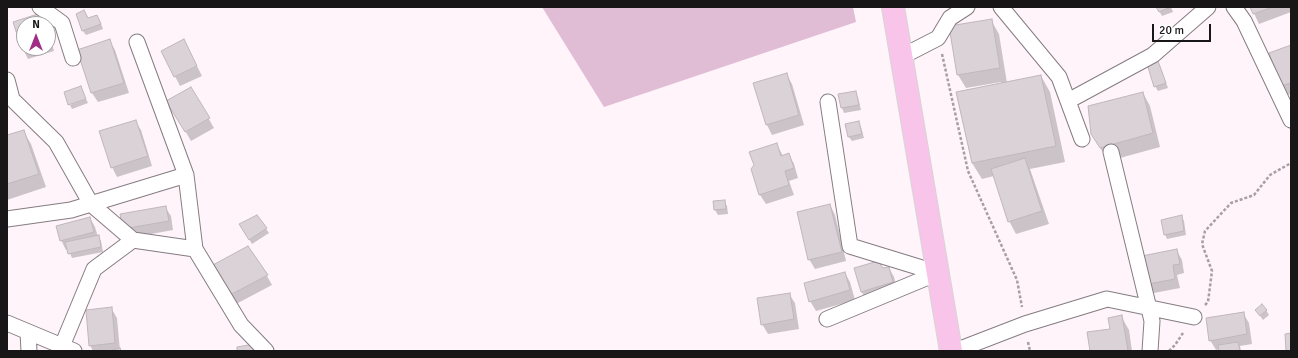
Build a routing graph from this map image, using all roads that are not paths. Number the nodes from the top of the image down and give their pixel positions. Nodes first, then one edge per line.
1 (40, 7) edge
2 (893, 7) edge
3 (967, 7) edge
4 (1001, 7) edge
5 (1208, 7) edge
6 (1234, 7) edge
7 (137, 42) dead end
8 (901, 57) junction
9 (73, 58) dead end
10 (7, 80) edge
11 (1068, 101) junction
12 (828, 102) dead end
13 (1291, 120) edge
14 (1082, 139) dead end
15 (1111, 152) dead end
16 (186, 175) junction
17 (91, 204) junction
18 (7, 219) edge
19 (133, 240) junction
20 (195, 249) junction
21 (938, 273) junction
22 (1149, 308) junction
23 (1194, 317) road end
24 (827, 318) dead end
25 (7, 323) edge
26 (28, 332) junction
27 (68, 348) edge
28 (29, 351) edge
29 (266, 351) edge
30 (951, 351) edge
31 (955, 351) edge
32 (1150, 351) edge

1 - 9 street
2 - 8 main road
3 - 8 street
4 - 11 street
5 - 11 street
6 - 13 street
7 - 16 street
8 - 21 main road
10 - 17 street
11 - 14 street
12 - 21 street
15 - 22 street
16 - 17 street
16 - 20 street
17 - 18 street
17 - 19 street
19 - 20 street
19 - 27 street
20 - 29 street
21 - 24 street
21 - 30 main road
22 - 23 street
22 - 31 street
22 - 32 street
25 - 26 street
26 - 27 street
26 - 28 street

